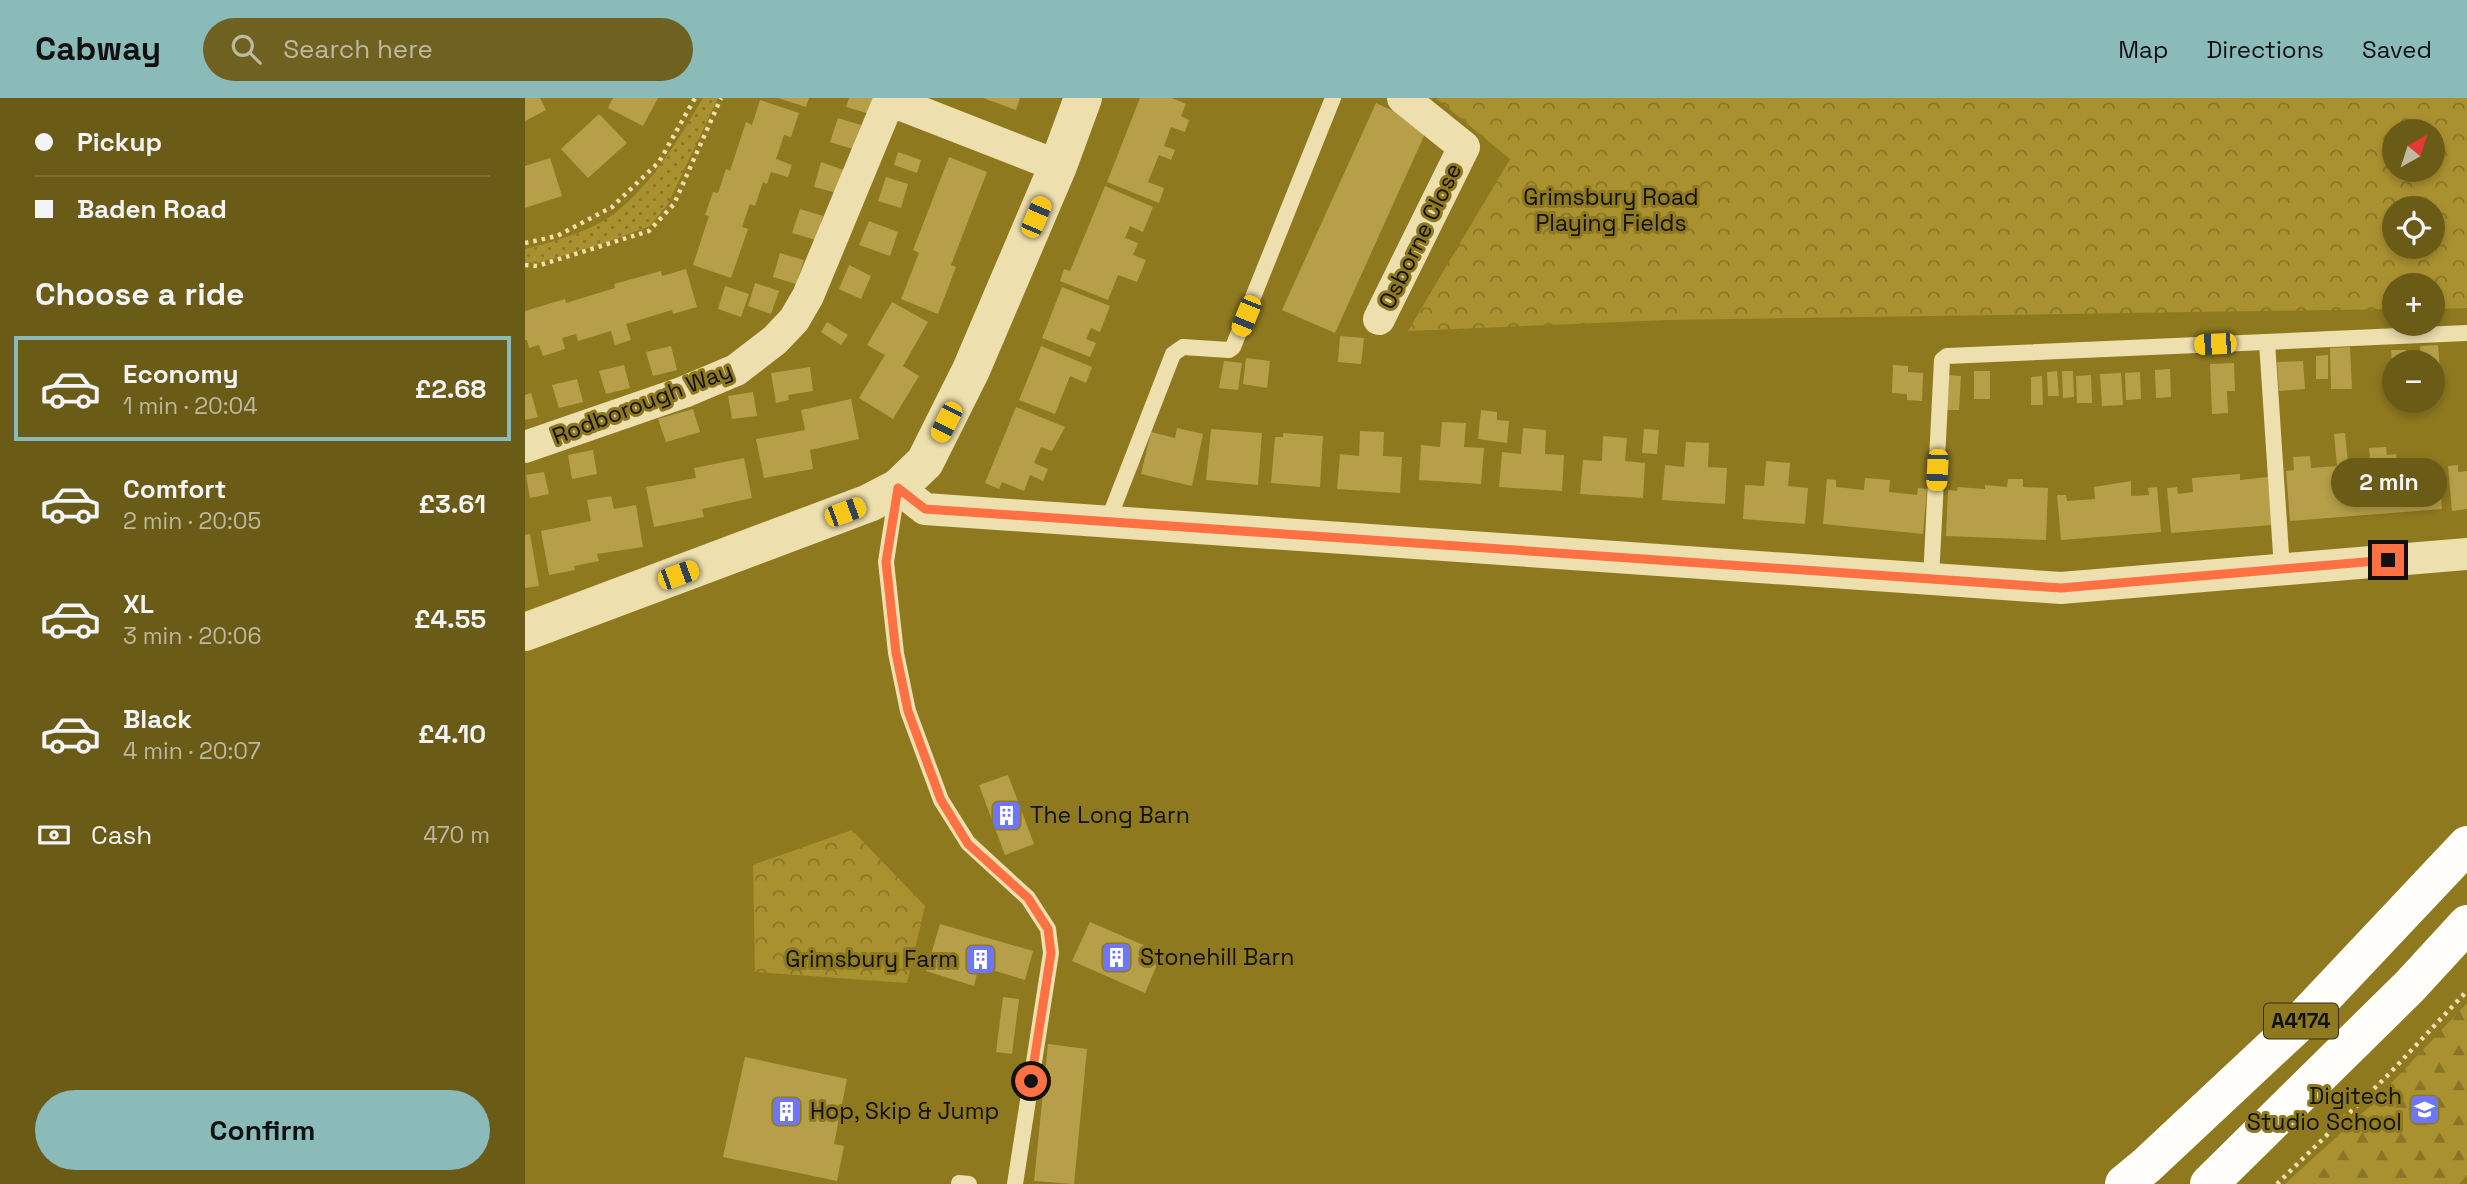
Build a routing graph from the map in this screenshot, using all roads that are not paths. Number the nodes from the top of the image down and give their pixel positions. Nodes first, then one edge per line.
1 (1083, 98) edge
2 (1333, 98) edge
3 (1403, 98) edge
4 (889, 99) edge
5 (1058, 166) junction
6 (1379, 319) dead end
7 (2467, 333) edge
8 (2267, 342) junction
9 (525, 447) edge
10 (898, 488) junction
11 (1108, 521) junction
12 (2467, 554) edge
13 (2282, 569) junction
14 (1931, 579) junction
15 (525, 632) edge
16 (2467, 845) edge
17 (2467, 924) edge
18 (1015, 1184) edge
19 (2124, 1184) edge
20 (2209, 1184) edge

1 - 5 street
2 - 11 lane
3 - 6 street, Osborne Close
4 - 5 street
4 - 9 street, Rodborough Way
5 - 10 street
7 - 8 lane
8 - 13 lane
8 - 14 lane
10 - 11 street
10 - 15 street
10 - 18 lane
11 - 14 street
12 - 13 street
13 - 14 street
16 - 19 highway, A4174
17 - 20 highway, A4174

